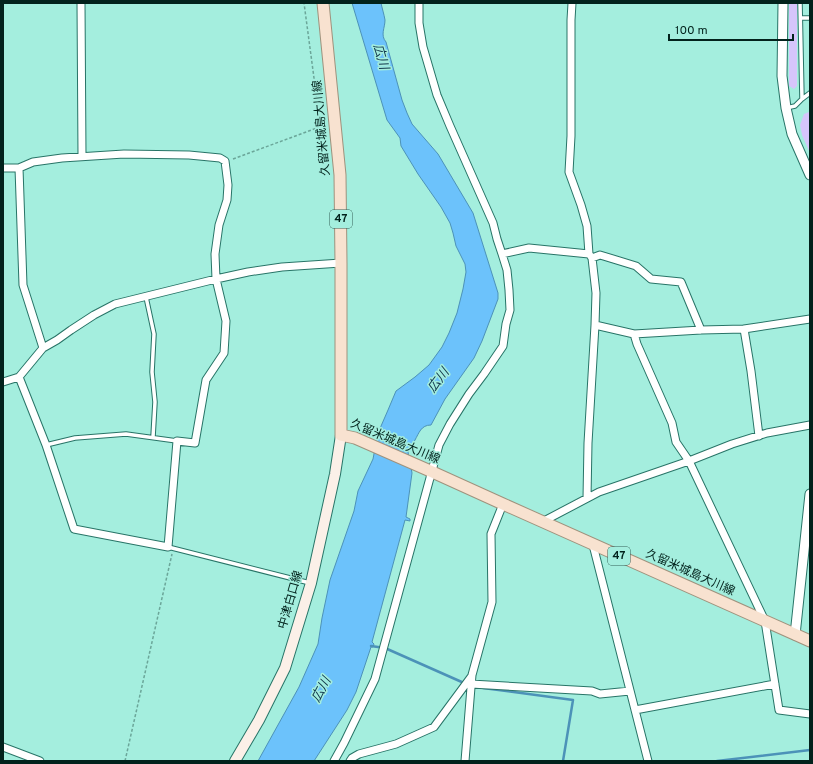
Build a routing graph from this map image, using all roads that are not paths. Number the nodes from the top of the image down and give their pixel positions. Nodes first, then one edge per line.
1 (80, 3) edge
2 (322, 3) edge
3 (419, 3) edge
4 (572, 3) edge
5 (782, 3) edge
6 (800, 3) edge
7 (801, 18) junction
8 (810, 18) edge
9 (810, 93) edge
10 (802, 99) junction
11 (786, 108) junction
12 (82, 156) junction
13 (3, 168) edge
14 (20, 168) junction
15 (810, 175) edge
16 (502, 254) junction
17 (590, 256) junction
18 (342, 263) junction
19 (216, 279) junction
20 (146, 297) junction
21 (810, 319) edge
22 (595, 325) junction
23 (744, 329) junction
24 (700, 330) junction
25 (634, 334) junction
26 (43, 348) junction
27 (19, 376) junction
28 (3, 382) edge
29 (810, 425) edge
30 (341, 435) junction
31 (759, 436) junction
32 (152, 437) junction
33 (177, 441) junction
34 (46, 445) junction
35 (689, 461) junction
36 (430, 471) junction
37 (810, 494) edge
38 (587, 498) junction
39 (503, 504) junction
40 (542, 522) junction
41 (593, 544) junction
42 (171, 547) junction
43 (311, 583) junction
44 (765, 621) junction
45 (795, 635) junction
46 (810, 641) edge
47 (472, 676) junction
48 (471, 684) junction
49 (775, 684) junction
50 (630, 691) junction
51 (635, 710) junction
52 (810, 714) edge
53 (3, 747) edge
54 (40, 761) edge
55 (235, 761) edge
56 (334, 761) edge
57 (350, 761) edge
58 (465, 761) edge
59 (648, 761) edge

1 - 12 street
2 - 18 main road, 久留米城島大川線 / 47
3 - 16 street
4 - 17 street
5 - 11 street
6 - 7 lane
7 - 8 lane
7 - 10 lane
9 - 10 lane
10 - 11 lane
11 - 15 street
12 - 14 street
12 - 19 street
13 - 14 street
14 - 26 street
16 - 17 street
16 - 36 street
17 - 22 street
17 - 24 street
18 - 19 street
18 - 30 main road, 久留米城島大川線 / 47
19 - 20 street
19 - 33 street
20 - 26 street
20 - 32 lane
21 - 23 street
22 - 25 street
22 - 38 street
23 - 24 street
23 - 31 street
24 - 25 street
25 - 35 street
26 - 27 street
27 - 28 street
27 - 34 street
29 - 31 street
30 - 36 main road, 久留米城島大川線 / 47
30 - 43 main road, 中津白口線
31 - 35 street
32 - 33 lane
32 - 34 lane
33 - 42 street
34 - 42 street
35 - 38 street
35 - 44 street
36 - 39 main road, 久留米城島大川線 / 47
36 - 56 street
37 - 45 street
38 - 40 street
39 - 40 main road, 久留米城島大川線 / 47
39 - 47 street
40 - 41 main road, 久留米城島大川線 / 47
41 - 44 main road, 久留米城島大川線 / 47
41 - 50 street
42 - 43 lane
43 - 55 main road, 中津白口線
44 - 45 main road, 久留米城島大川線 / 47
44 - 49 street
45 - 46 main road, 久留米城島大川線 / 47
47 - 48 street
47 - 57 street
48 - 50 street
48 - 58 street
49 - 51 street
49 - 52 street
50 - 51 street
51 - 59 street
53 - 54 street

